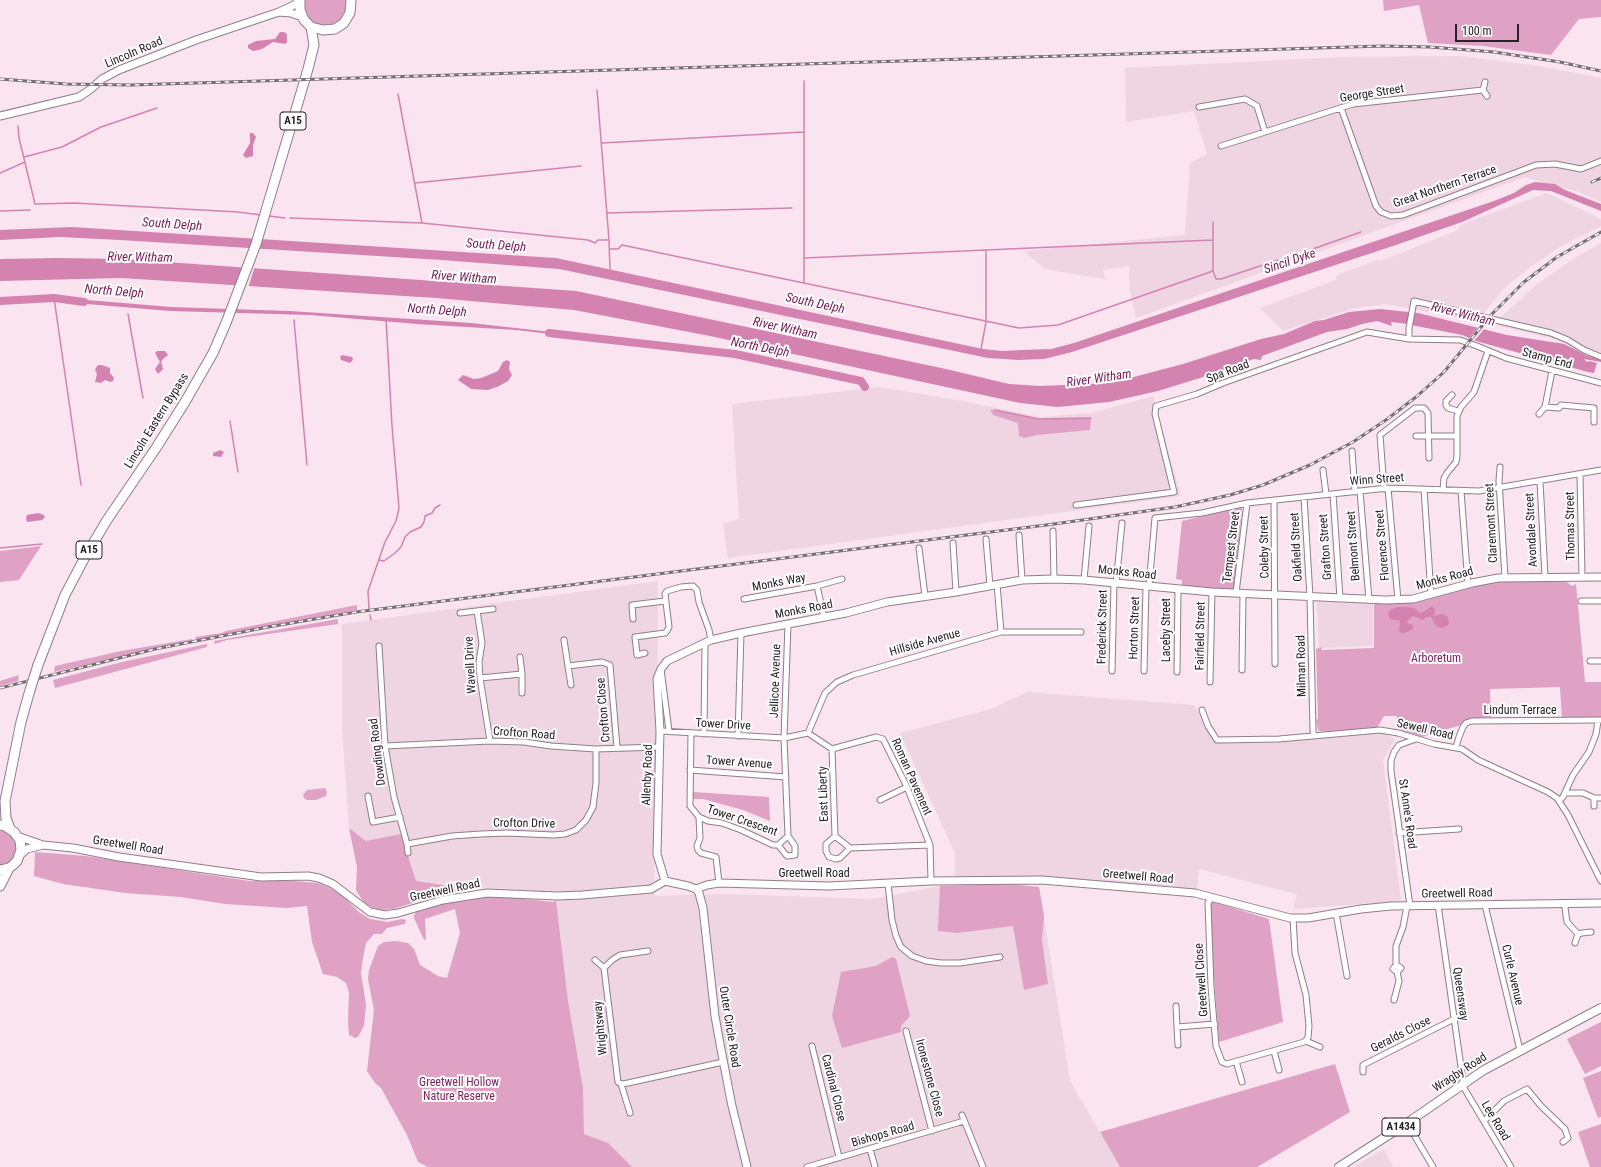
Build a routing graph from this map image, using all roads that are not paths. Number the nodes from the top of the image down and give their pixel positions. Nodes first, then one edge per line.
1 (299, 0) edge
2 (351, 0) edge
3 (279, 12) junction
4 (302, 17) junction
5 (311, 27) junction
6 (327, 30) junction
7 (314, 45) junction
8 (1485, 82) dead end
9 (1483, 90) junction
10 (1487, 96) dead end
11 (1199, 106) dead end
12 (1341, 108) junction
13 (0, 116) edge
14 (1265, 132) junction
15 (1221, 146) dead end
16 (1601, 161) edge
17 (1409, 339) junction
18 (1488, 351) junction
19 (1601, 357) edge
20 (1552, 371) junction
21 (1601, 383) edge
22 (1452, 395) dead end
23 (1545, 407) junction
24 (1458, 411) junction
25 (1539, 414) dead end
26 (1594, 422) dead end
27 (1416, 436) dead end
28 (1429, 436) junction
29 (1456, 436) junction
30 (1352, 451) dead end
31 (1429, 458) dead end
32 (1500, 467) dead end
33 (1323, 470) dead end
34 (1601, 470) edge
35 (1580, 474) junction
36 (1540, 481) junction
37 (1500, 488) junction
38 (1386, 489) junction
39 (1424, 489) junction
40 (1443, 490) junction
41 (1358, 491) junction
42 (1461, 491) junction
43 (1326, 494) junction
44 (1333, 494) junction
45 (1304, 496) junction
46 (1274, 500) junction
47 (1247, 503) junction
48 (1076, 505) dead end
49 (1155, 518) joint
50 (1122, 522) dead end
51 (1089, 526) dead end
52 (1053, 531) dead end
53 (1019, 535) dead end
54 (986, 539) dead end
55 (953, 543) dead end
56 (919, 548) dead end
57 (1505, 577) junction
58 (1545, 577) junction
59 (1582, 577) junction
60 (1601, 577) edge
61 (842, 579) dead end
62 (1054, 579) junction
63 (1022, 580) junction
64 (1084, 580) junction
65 (1115, 584) junction
66 (1468, 584) junction
67 (993, 585) junction
68 (817, 586) junction
69 (1148, 586) junction
70 (1178, 589) junction
71 (956, 592) junction
72 (1212, 592) junction
73 (1240, 593) junction
74 (1431, 594) junction
75 (1275, 595) junction
76 (925, 596) junction
77 (1310, 597) junction
78 (1340, 598) junction
79 (744, 599) dead end
80 (1369, 600) junction
81 (1398, 600) junction
82 (1601, 600) edge
83 (665, 601) junction
84 (1581, 602) dead end
85 (493, 609) dead end
86 (477, 611) junction
87 (460, 613) dead end
88 (824, 617) junction
89 (633, 619) dead end
90 (788, 624) junction
91 (1001, 632) junction
92 (1081, 632) dead end
93 (741, 633) junction
94 (564, 640) dead end
95 (708, 641) junction
96 (379, 646) dead end
97 (645, 654) dead end
98 (520, 657) dead end
99 (1590, 661) dead end
100 (1601, 661) edge
101 (1275, 664) dead end
102 (568, 666) junction
103 (661, 668) junction
104 (1242, 670) dead end
105 (1112, 671) dead end
106 (1144, 671) dead end
107 (1177, 672) dead end
108 (522, 674) junction
109 (480, 678) junction
110 (1210, 682) dead end
111 (571, 685) dead end
112 (522, 693) dead end
113 (1202, 710) dead end
114 (1599, 721) edge
115 (660, 731) junction
116 (669, 732) junction
117 (691, 733) junction
118 (808, 733) junction
119 (704, 734) junction
120 (1314, 735) junction
121 (738, 736) junction
122 (784, 738) junction
123 (1417, 739) junction
124 (490, 741) junction
125 (385, 746) junction
126 (617, 747) junction
127 (660, 747) junction
128 (1456, 747) junction
129 (596, 749) junction
130 (832, 749) junction
131 (690, 770) junction
132 (786, 777) junction
133 (907, 787) junction
134 (1565, 793) junction
135 (368, 796) dead end
136 (1594, 798) junction
137 (1601, 798) edge
138 (880, 800) dead end
139 (5, 801) junction
140 (1559, 801) junction
141 (1594, 806) dead end
142 (0, 812) edge
143 (400, 817) junction
144 (699, 817) junction
145 (0, 825) edge
146 (10, 829) junction
147 (1459, 829) dead end
148 (1399, 833) junction
149 (17, 836) junction
150 (788, 836) junction
151 (835, 836) junction
152 (407, 844) junction
153 (43, 845) junction
154 (778, 845) junction
155 (930, 845) junction
156 (850, 848) junction
157 (408, 853) dead end
158 (20, 855) junction
159 (4, 869) edge
160 (665, 881) junction
161 (931, 881) junction
162 (1601, 881) edge
163 (719, 883) junction
164 (888, 884) junction
165 (0, 886) edge
166 (696, 889) junction
167 (1212, 897) junction
168 (1566, 903) junction
169 (1601, 903) edge
170 (1485, 904) junction
171 (1438, 905) junction
172 (1408, 906) junction
173 (1336, 913) junction
174 (1292, 918) junction
175 (1591, 932) dead end
176 (1578, 934) junction
177 (1575, 943) dead end
178 (648, 951) dead end
179 (1000, 957) dead end
180 (595, 960) dead end
181 (604, 968) junction
182 (1348, 976) dead end
183 (1394, 1000) dead end
184 (1176, 1006) dead end
185 (1601, 1008) edge
186 (1454, 1020) junction
187 (1215, 1024) junction
188 (1177, 1027) junction
189 (906, 1031) dead end
190 (1307, 1040) junction
191 (1178, 1045) dead end
192 (812, 1046) dead end
193 (1320, 1047) dead end
194 (1520, 1050) junction
195 (1274, 1051) junction
196 (1236, 1061) junction
197 (723, 1062) junction
198 (1279, 1070) dead end
199 (1363, 1072) dead end
200 (1242, 1082) dead end
201 (621, 1084) junction
202 (1463, 1085) junction
203 (630, 1113) dead end
204 (962, 1115) dead end
205 (964, 1121) junction
206 (1484, 1121) junction
207 (1407, 1123) junction
208 (932, 1131) junction
209 (1563, 1142) dead end
210 (870, 1149) junction
211 (840, 1157) junction
212 (748, 1167) edge
213 (807, 1167) edge
214 (875, 1167) edge
215 (983, 1167) edge
216 (1339, 1167) edge
217 (1433, 1167) edge
218 (1512, 1167) edge

1 - 3 main road, Lincoln Road
1 - 4 highway
2 - 6 highway, A15
3 - 4 main road, Lincoln Road
3 - 13 main road, Lincoln Road
4 - 5 highway
5 - 6 highway
5 - 7 highway, Lincoln Eastern Bypass / A15
6 - 7 highway, Lincoln Eastern Bypass / A15
7 - 139 highway, Lincoln Eastern Bypass / A15, bridge
8 - 9 street
9 - 10 street
9 - 12 street, George Street
11 - 14 street
12 - 14 street, George Street
12 - 16 street, Great Northern Terrace
14 - 15 street, George Street
17 - 18 street, Spa Road
17 - 19 street
17 - 48 street, Spa Road
18 - 20 street, Stamp End
18 - 24 street
20 - 21 street, Stamp End
20 - 23 street
22 - 24 street
23 - 25 street
23 - 26 street
24 - 29 street
27 - 28 street
28 - 29 street
28 - 31 street
28 - 38 street, Florence Street
29 - 40 street
30 - 41 street, Belmont Street
32 - 37 street, Claremont Street
33 - 43 street
34 - 35 street, Winn Street
35 - 36 street, Winn Street
35 - 59 street, Thomas Street
36 - 37 street, Winn Street
36 - 58 street, Avondale Street
37 - 42 street, Winn Street
37 - 57 street, Claremont Street
38 - 39 street, Winn Street
38 - 41 street, Winn Street
38 - 81 street, Florence Street
39 - 40 street, Winn Street
39 - 74 street
40 - 42 street, Winn Street
41 - 44 street, Winn Street
41 - 80 street, Belmont Street
42 - 66 street
43 - 44 street, Winn Street
43 - 45 street, Winn Street
44 - 78 street, Grafton Street
45 - 46 street, Winn Street
45 - 77 street, Oakfield Street
46 - 47 street, Winn Street
46 - 75 street, Coleby Street
47 - 49 street, Winn Street
47 - 73 street, Tempest Street
49 - 69 street, Horton Street
50 - 65 street, Frederick Street
51 - 64 street
52 - 62 street
53 - 63 street
54 - 67 street
55 - 71 street
56 - 76 street
57 - 58 main road, Monks Road
57 - 66 main road, Monks Road
58 - 59 main road, Monks Road
59 - 60 main road, Monks Road
61 - 68 street, Monks Way
62 - 63 main road, Monks Road
62 - 64 main road, Monks Road
63 - 67 main road, Monks Road
64 - 65 main road, Monks Road
65 - 69 main road, Monks Road
65 - 105 street, Frederick Street
66 - 74 main road, Monks Road
67 - 71 main road, Monks Road
67 - 91 street
68 - 79 street, Monks Way
68 - 88 street, Monks Way
69 - 70 main road, Monks Road
69 - 106 street, Horton Street
70 - 72 main road, Monks Road
70 - 107 street, Laceby Street
71 - 76 main road, Monks Road
72 - 73 main road, Monks Road
72 - 110 street, Fairfield Street
73 - 75 main road, Monks Road
73 - 104 street, Tempest Street
74 - 81 main road, Monks Road
75 - 77 main road, Monks Road
75 - 101 street, Coleby Street
76 - 88 main road, Monks Road
77 - 78 main road, Monks Road
77 - 120 street, Milman Road
78 - 80 main road, Monks Road
80 - 81 main road, Monks Road
82 - 84 street
83 - 89 street
83 - 95 street
83 - 97 street
85 - 86 street
86 - 87 street
86 - 109 street, Wavell Drive
88 - 90 main road, Monks Road
90 - 93 main road, Monks Road
90 - 122 street, Jellicoe Avenue
91 - 92 street, Hillside Avenue
91 - 118 street, Hillside Avenue
93 - 95 main road, Monks Road
93 - 121 street
94 - 102 street
95 - 103 main road, Monks Road
95 - 119 street
96 - 125 street, Dowding Road
98 - 108 street
99 - 100 street
102 - 111 street
102 - 126 street, Crofton Close
103 - 115 main road, Allenby Road
103 - 116 street
108 - 109 street
108 - 112 street
109 - 124 street, Wavell Drive
113 - 120 street, Sewell Road
114 - 128 street, Lindum Terrace
114 - 134 street
115 - 116 street, Tower Drive
115 - 127 main road, Allenby Road
116 - 117 street, Tower Drive
117 - 119 street, Tower Drive
117 - 131 street, Tower Crescent
118 - 122 street
118 - 130 street
119 - 121 street, Tower Drive
120 - 123 street, Sewell Road
121 - 122 street, Tower Drive
122 - 132 street, Tower Crescent
123 - 128 street, Sewell Road
123 - 148 street, St Anne's Road
124 - 125 street, Crofton Road
124 - 129 street, Crofton Road
125 - 143 street, Dowding Road
126 - 127 street, Crofton Road
126 - 129 street, Crofton Road
127 - 160 main road, Allenby Road
128 - 140 street, Sewell Road
129 - 152 street, Crofton Drive
130 - 133 street, Roman Pavement
130 - 151 street, East Liberty
131 - 132 street, Tower Avenue
131 - 144 street, Tower Crescent
132 - 150 street, Tower Crescent
133 - 138 street
133 - 155 street, Roman Pavement
134 - 136 street
134 - 140 street
135 - 143 street
136 - 137 street
136 - 141 street
139 - 142 highway, Lincoln Eastern Bypass / A15
139 - 146 highway, Lincoln Eastern Bypass / A15
140 - 162 street, Sewell Road
143 - 152 street, Dowding Road
144 - 154 street, Tower Crescent
144 - 163 street
145 - 146 highway
146 - 149 highway
147 - 148 street
148 - 172 street, St Anne's Road
149 - 153 main road, Greetwell Road
149 - 158 highway
150 - 154 street, Tower Crescent
150 - 154 street
151 - 156 street, East Liberty
151 - 156 street
152 - 157 street, Dowding Road
153 - 158 main road, Greetwell Road
153 - 160 main road, Greetwell Road
155 - 156 street
155 - 161 street, Roman Pavement
158 - 159 highway
159 - 165 highway
160 - 166 main road
161 - 164 main road, Greetwell Road
161 - 167 main road, Greetwell Road
163 - 164 main road, Greetwell Road
163 - 166 main road, Greetwell Road
164 - 179 street
166 - 197 main road, Outer Circle Road
167 - 174 main road, Greetwell Road
167 - 187 street, Greetwell Close
168 - 169 main road, Greetwell Road
168 - 170 main road, Greetwell Road
168 - 176 street
170 - 171 main road, Greetwell Road
170 - 194 street, Curle Avenue
171 - 172 main road, Greetwell Road
171 - 186 street, Queensway
172 - 173 main road, Greetwell Road
172 - 183 street, St Anne's Road
173 - 174 main road, Greetwell Road
173 - 182 street
174 - 190 street
175 - 176 street
176 - 177 street
178 - 181 street
180 - 181 street
181 - 201 street, Wrightsway
184 - 188 street
185 - 194 main road, Wragby Road / A1434
186 - 199 street, Geralds Close
186 - 202 street, Queensway
187 - 188 street
187 - 196 street, Greetwell Close
188 - 191 street
189 - 208 street, Ironestone Close
190 - 193 street
190 - 195 street
192 - 211 street, Cardinal Close
194 - 202 main road, Wragby Road / A1434
195 - 196 street
195 - 198 street
196 - 200 street
197 - 201 street
197 - 212 main road, Outer Circle Road
201 - 203 street, Wrightsway
202 - 206 street, Lee Road
202 - 207 main road, Wragby Road / A1434
204 - 205 street
205 - 208 street, Bishops Road
205 - 215 street
206 - 209 street
206 - 218 street, Lee Road
207 - 216 main road, Wragby Road / A1434
207 - 217 street
208 - 210 street, Bishops Road
210 - 211 street, Bishops Road
210 - 214 street
211 - 213 street, Bishops Road

